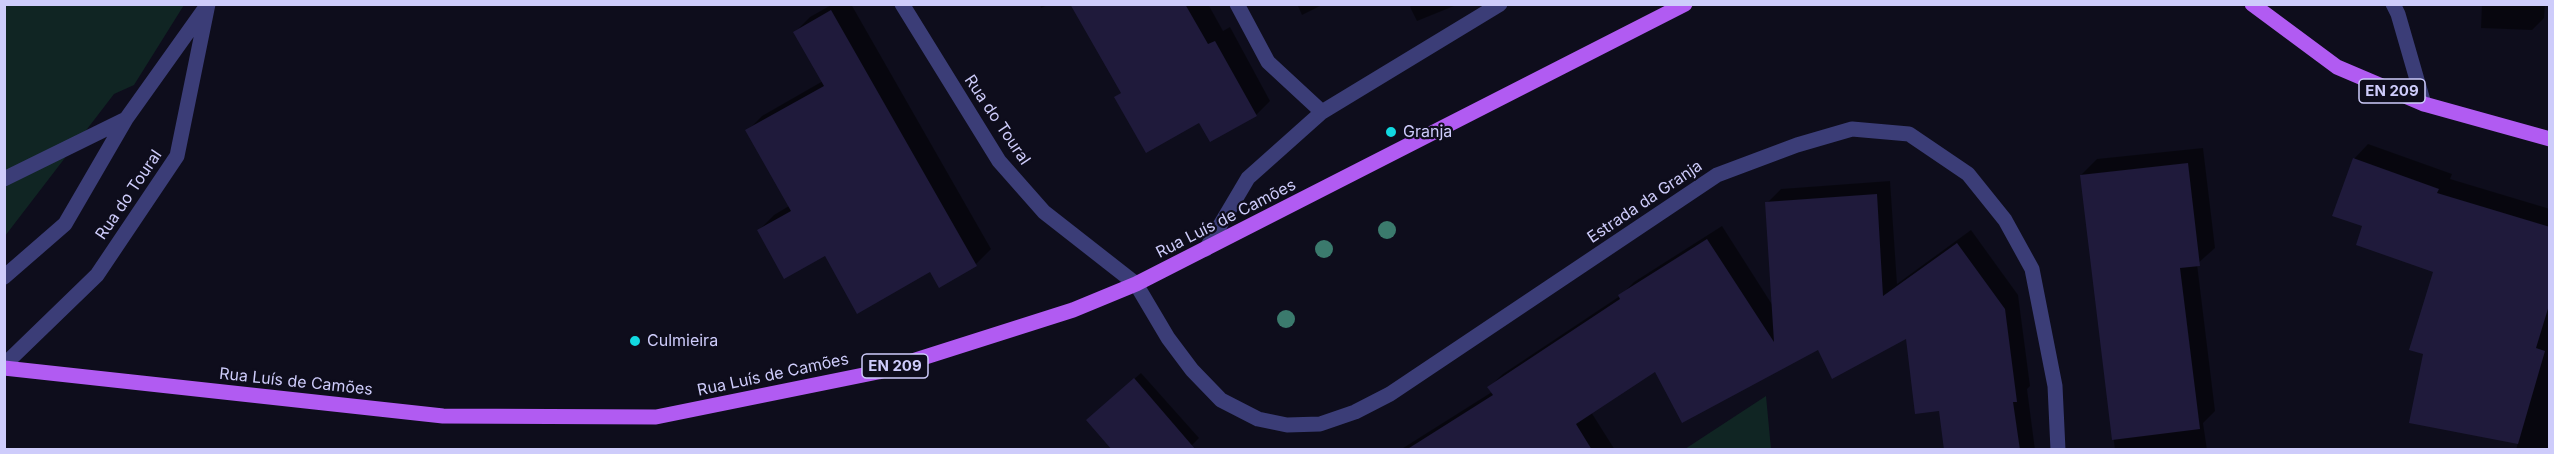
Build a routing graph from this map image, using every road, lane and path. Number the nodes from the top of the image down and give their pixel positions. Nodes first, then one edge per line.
1 (902, 4) edge
2 (1237, 4) edge
3 (1500, 4) edge
4 (1685, 4) edge
5 (2252, 4) edge
6 (2393, 4) edge
7 (207, 5) edge
8 (2424, 104) junction
9 (1322, 112) junction
10 (126, 118) junction
11 (2550, 139) edge
12 (4, 179) edge
13 (1206, 249) junction
14 (4, 277) edge
15 (1136, 284) junction
16 (4, 367) edge
17 (2058, 450) edge

1 - 15 street, Rua do Toural
2 - 9 street
3 - 9 street
4 - 13 main road, Rua Luís de Camões / EN 209
5 - 8 main road, EN 209
6 - 8 street
7 - 10 street, Rua do Toural
7 - 16 street, Rua do Toural
8 - 11 main road, EN 209
9 - 13 street
10 - 12 street, Rua do Toural
10 - 14 street
13 - 15 main road, Rua Luís de Camões / EN 209
15 - 16 main road, Rua Luís de Camões / EN 209
15 - 17 street, Estrada da Granja

